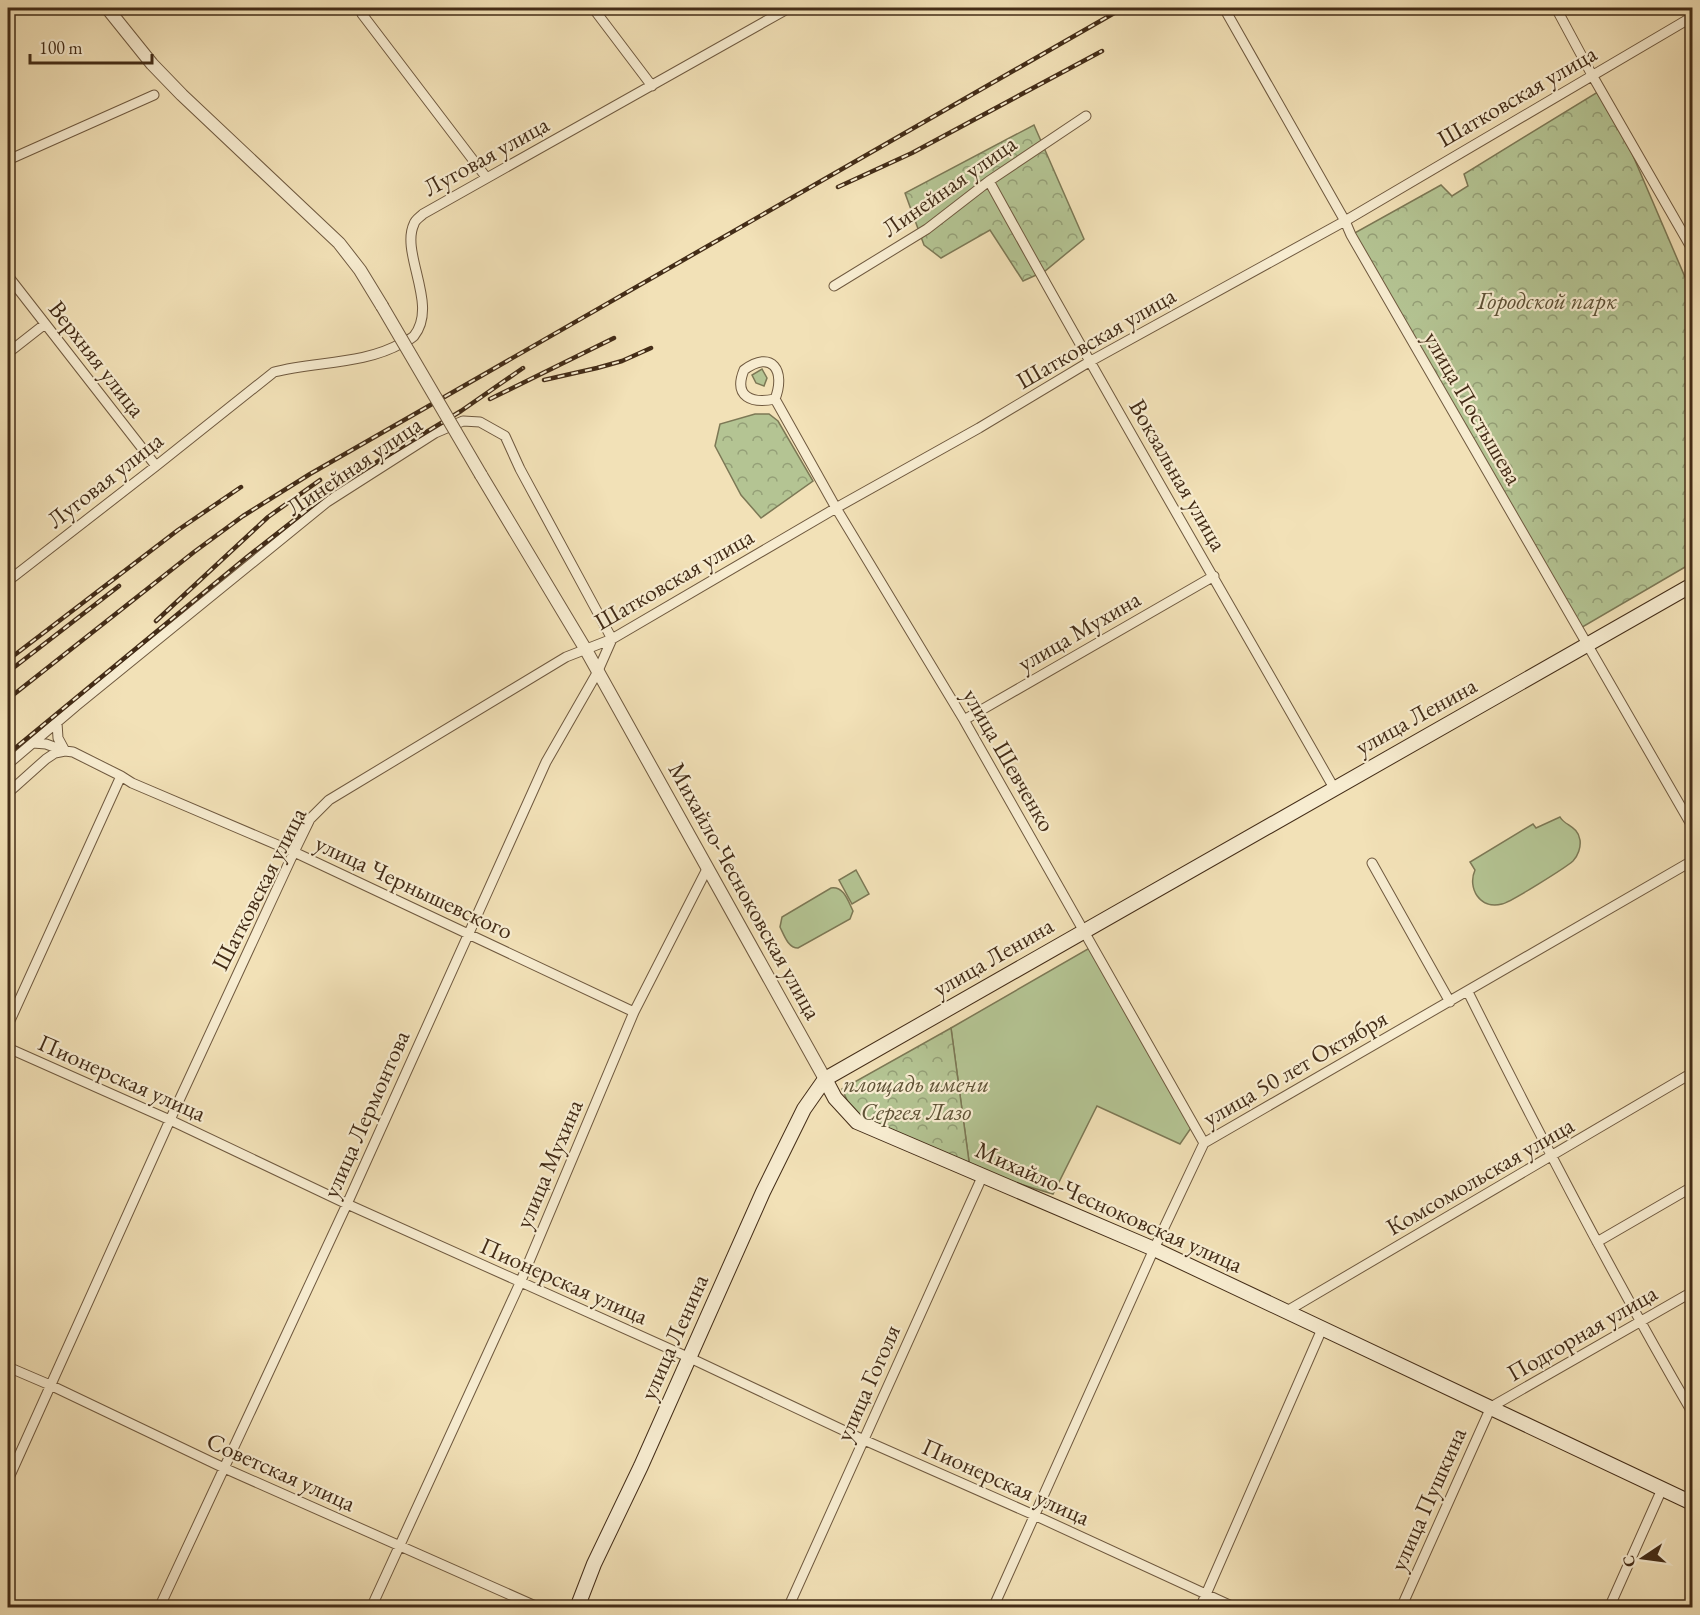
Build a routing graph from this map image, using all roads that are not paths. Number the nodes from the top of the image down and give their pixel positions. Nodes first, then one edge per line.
1 (108, 8) edge
2 (361, 8) edge
3 (593, 8) edge
4 (789, 8) edge
5 (1224, 8) edge
6 (1557, 8) edge
7 (1692, 17) edge
8 (1592, 75) junction
9 (652, 86) junction
10 (154, 95) dead end
11 (1086, 116) dead end
12 (8, 160) edge
13 (486, 177) junction
14 (989, 181) junction
15 (1345, 221) junction
16 (1692, 249) edge
17 (8, 276) edge
18 (834, 286) dead end
19 (45, 324) junction
20 (8, 352) edge
21 (1089, 362) junction
22 (775, 399) junction
23 (156, 466) junction
24 (836, 508) junction
25 (1214, 576) junction
26 (8, 581) edge
27 (1692, 585) edge
28 (612, 639) junction
29 (1589, 645) junction
30 (586, 650) junction
31 (597, 672) junction
32 (964, 720) junction
33 (57, 723) junction
34 (33, 743) junction
35 (65, 751) junction
36 (8, 764) edge
37 (121, 776) junction
38 (1334, 788) junction
39 (8, 793) edge
40 (1692, 826) edge
41 (294, 852) junction
42 (1692, 861) edge
43 (1372, 863) dead end
44 (707, 869) junction
45 (1084, 931) junction
46 (470, 935) junction
47 (1468, 992) junction
48 (1450, 1002) junction
49 (634, 1012) junction
50 (8, 1025) edge
51 (8, 1048) edge
52 (1692, 1073) edge
53 (825, 1079) junction
54 (170, 1120) junction
55 (1204, 1143) junction
56 (1551, 1157) junction
57 (983, 1175) junction
58 (1692, 1187) edge
59 (347, 1204) junction
60 (1597, 1242) junction
61 (1154, 1249) junction
62 (520, 1282) junction
63 (1692, 1292) edge
64 (1287, 1311) junction
65 (1640, 1322) junction
66 (1322, 1329) junction
67 (690, 1358) junction
68 (8, 1367) edge
69 (50, 1385) junction
70 (1491, 1407) junction
71 (1692, 1411) edge
72 (864, 1440) junction
73 (224, 1468) junction
74 (8, 1480) edge
75 (1662, 1489) junction
76 (1691, 1500) edge
77 (1034, 1515) junction
78 (399, 1546) junction
79 (1206, 1593) junction
80 (159, 1608) edge
81 (371, 1608) edge
82 (540, 1608) edge
83 (577, 1608) edge
84 (788, 1608) edge
85 (993, 1608) edge
86 (1200, 1608) edge
87 (1236, 1608) edge
88 (1401, 1608) edge
89 (1609, 1608) edge

1 - 30 street, Михайло-Чесноковская улица, bridge
2 - 13 street
3 - 9 street
4 - 9 street, Луговая улица
5 - 15 street, улица Постышева
6 - 8 street
7 - 8 street, Шатковская улица
8 - 15 street, Шатковская улица
8 - 16 street
9 - 13 street, Луговая улица
10 - 12 street
11 - 14 street, Линейная улица
13 - 23 street, Луговая улица
14 - 18 street, Линейная улица
14 - 21 street, Вокзальная улица
15 - 21 street, Шатковская улица
15 - 29 street, улица Постышева
17 - 19 street, Верхняя улица
19 - 20 street
19 - 23 street, Верхняя улица
21 - 24 street, Шатковская улица
21 - 25 street, Вокзальная улица
22 - 22 street
22 - 24 street, улица Шевченко
23 - 26 street, Луговая улица
24 - 28 street, Шатковская улица
24 - 32 street, улица Шевченко
25 - 32 street, улица Мухина
25 - 38 street, Вокзальная улица
27 - 29 main road, улица Ленина
28 - 30 street, Шатковская улица
28 - 31 street, улица Лермонтова
28 - 33 street, Линейная улица
29 - 38 main road, улица Ленина
29 - 40 street, улица Постышева
30 - 31 street, Михайло-Чесноковская улица
30 - 41 street, Шатковская улица
31 - 44 street, Михайло-Чесноковская улица
31 - 46 street, улица Лермонтова
32 - 45 street, улица Шевченко
33 - 34 street, Линейная улица
33 - 35 street
34 - 35 street, улица Чернышевского
34 - 36 street, Линейная улица
35 - 37 street, улица Чернышевского
35 - 39 street
37 - 41 street, улица Чернышевского
37 - 50 street
38 - 45 main road, улица Ленина
41 - 46 street, улица Чернышевского
41 - 54 street, Шатковская улица
42 - 47 street, улица 50 лет Октября
43 - 48 street
44 - 49 street, улица Мухина
44 - 53 street, Михайло-Чесноковская улица
45 - 53 main road, улица Ленина
45 - 55 street, улица Шевченко
46 - 49 street, улица Чернышевского
46 - 59 street, улица Лермонтова
47 - 48 street, улица 50 лет Октября
47 - 56 street
48 - 55 street, улица 50 лет Октября
49 - 62 street, улица Мухина
51 - 54 street, Пионерская улица
52 - 56 street, Комсомольская улица
53 - 57 main road, Михайло-Чесноковская улица
53 - 67 main road, улица Ленина
54 - 59 street, Пионерская улица
54 - 69 street, Шатковская улица
55 - 61 street, улица 50 лет Октября
56 - 60 street
56 - 64 street, Комсомольская улица
57 - 61 main road, Михайло-Чесноковская улица
57 - 72 street, улица Гоголя
58 - 60 street
59 - 62 street, Пионерская улица
59 - 73 street, улица Лермонтова
60 - 65 street
61 - 64 main road, Михайло-Чесноковская улица
61 - 77 street, улица 50 лет Октября
62 - 67 street, Пионерская улица
62 - 78 street, улица Мухина
63 - 65 street, Подгорная улица
64 - 66 main road, Михайло-Чесноковская улица
65 - 70 street, Подгорная улица
65 - 71 street
66 - 70 main road, Михайло-Чесноковская улица
66 - 79 street
67 - 72 street, Пионерская улица
67 - 83 main road, улица Ленина
68 - 69 street, Советская улица
69 - 73 street, Советская улица
69 - 74 street, Шатковская улица
70 - 75 main road, Михайло-Чесноковская улица
70 - 88 street, улица Пушкина
72 - 77 street, Пионерская улица
72 - 84 street, улица Гоголя
73 - 78 street, Советская улица
73 - 80 street, улица Лермонтова
75 - 76 main road, Михайло-Чесноковская улица
75 - 89 street
77 - 79 street, Пионерская улица
77 - 85 street, улица 50 лет Октября
78 - 81 street, улица Мухина
78 - 82 street, Советская улица
79 - 86 street
79 - 87 street, Пионерская улица

